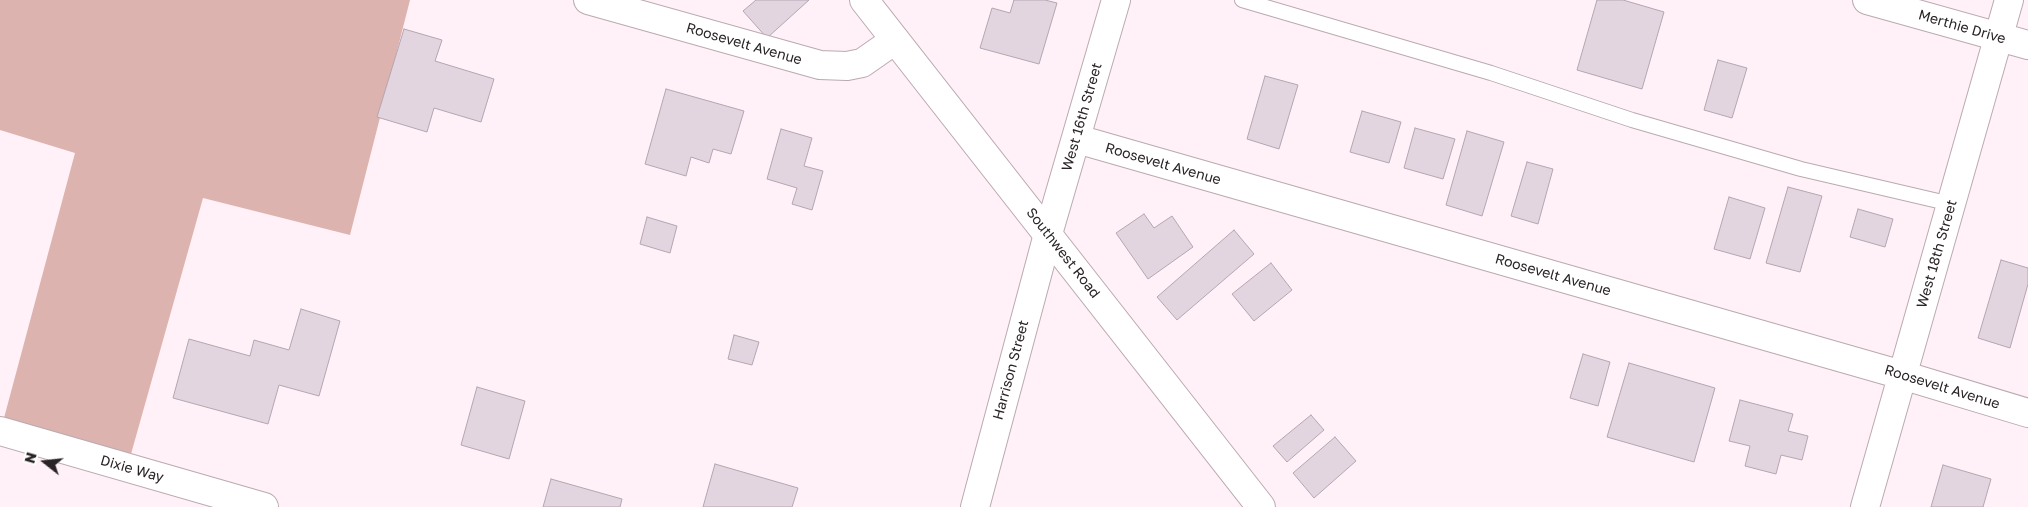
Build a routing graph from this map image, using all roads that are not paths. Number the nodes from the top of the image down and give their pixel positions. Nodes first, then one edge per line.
1 (588, 0) edge
2 (864, 0) edge
3 (1116, 0) edge
4 (1242, 0) edge
5 (1867, 0) edge
6 (2009, 0) edge
7 (1999, 37) junction
8 (896, 40) junction
9 (2028, 45) edge
10 (1077, 139) junction
11 (1951, 204) junction
12 (1048, 234) junction
13 (1902, 375) junction
14 (2028, 413) edge
15 (0, 432) edge
16 (264, 507) edge
17 (975, 507) edge
18 (1261, 507) edge
19 (1864, 507) edge

1 - 8 street, Roosevelt Avenue
2 - 8 street, Southwest Road
3 - 10 street, West 16th Street
4 - 11 lane
5 - 7 street, Merthie Drive
6 - 7 street, West 18th Street
7 - 9 street, Merthie Drive
7 - 11 street, West 18th Street
8 - 12 street, Southwest Road
10 - 12 street, West 16th Street
10 - 13 street, Roosevelt Avenue
11 - 13 street, West 18th Street
12 - 17 street, Harrison Street
12 - 18 street, Southwest Road
13 - 14 street, Roosevelt Avenue
13 - 19 street, West 18th Street
15 - 16 street, Dixie Way

